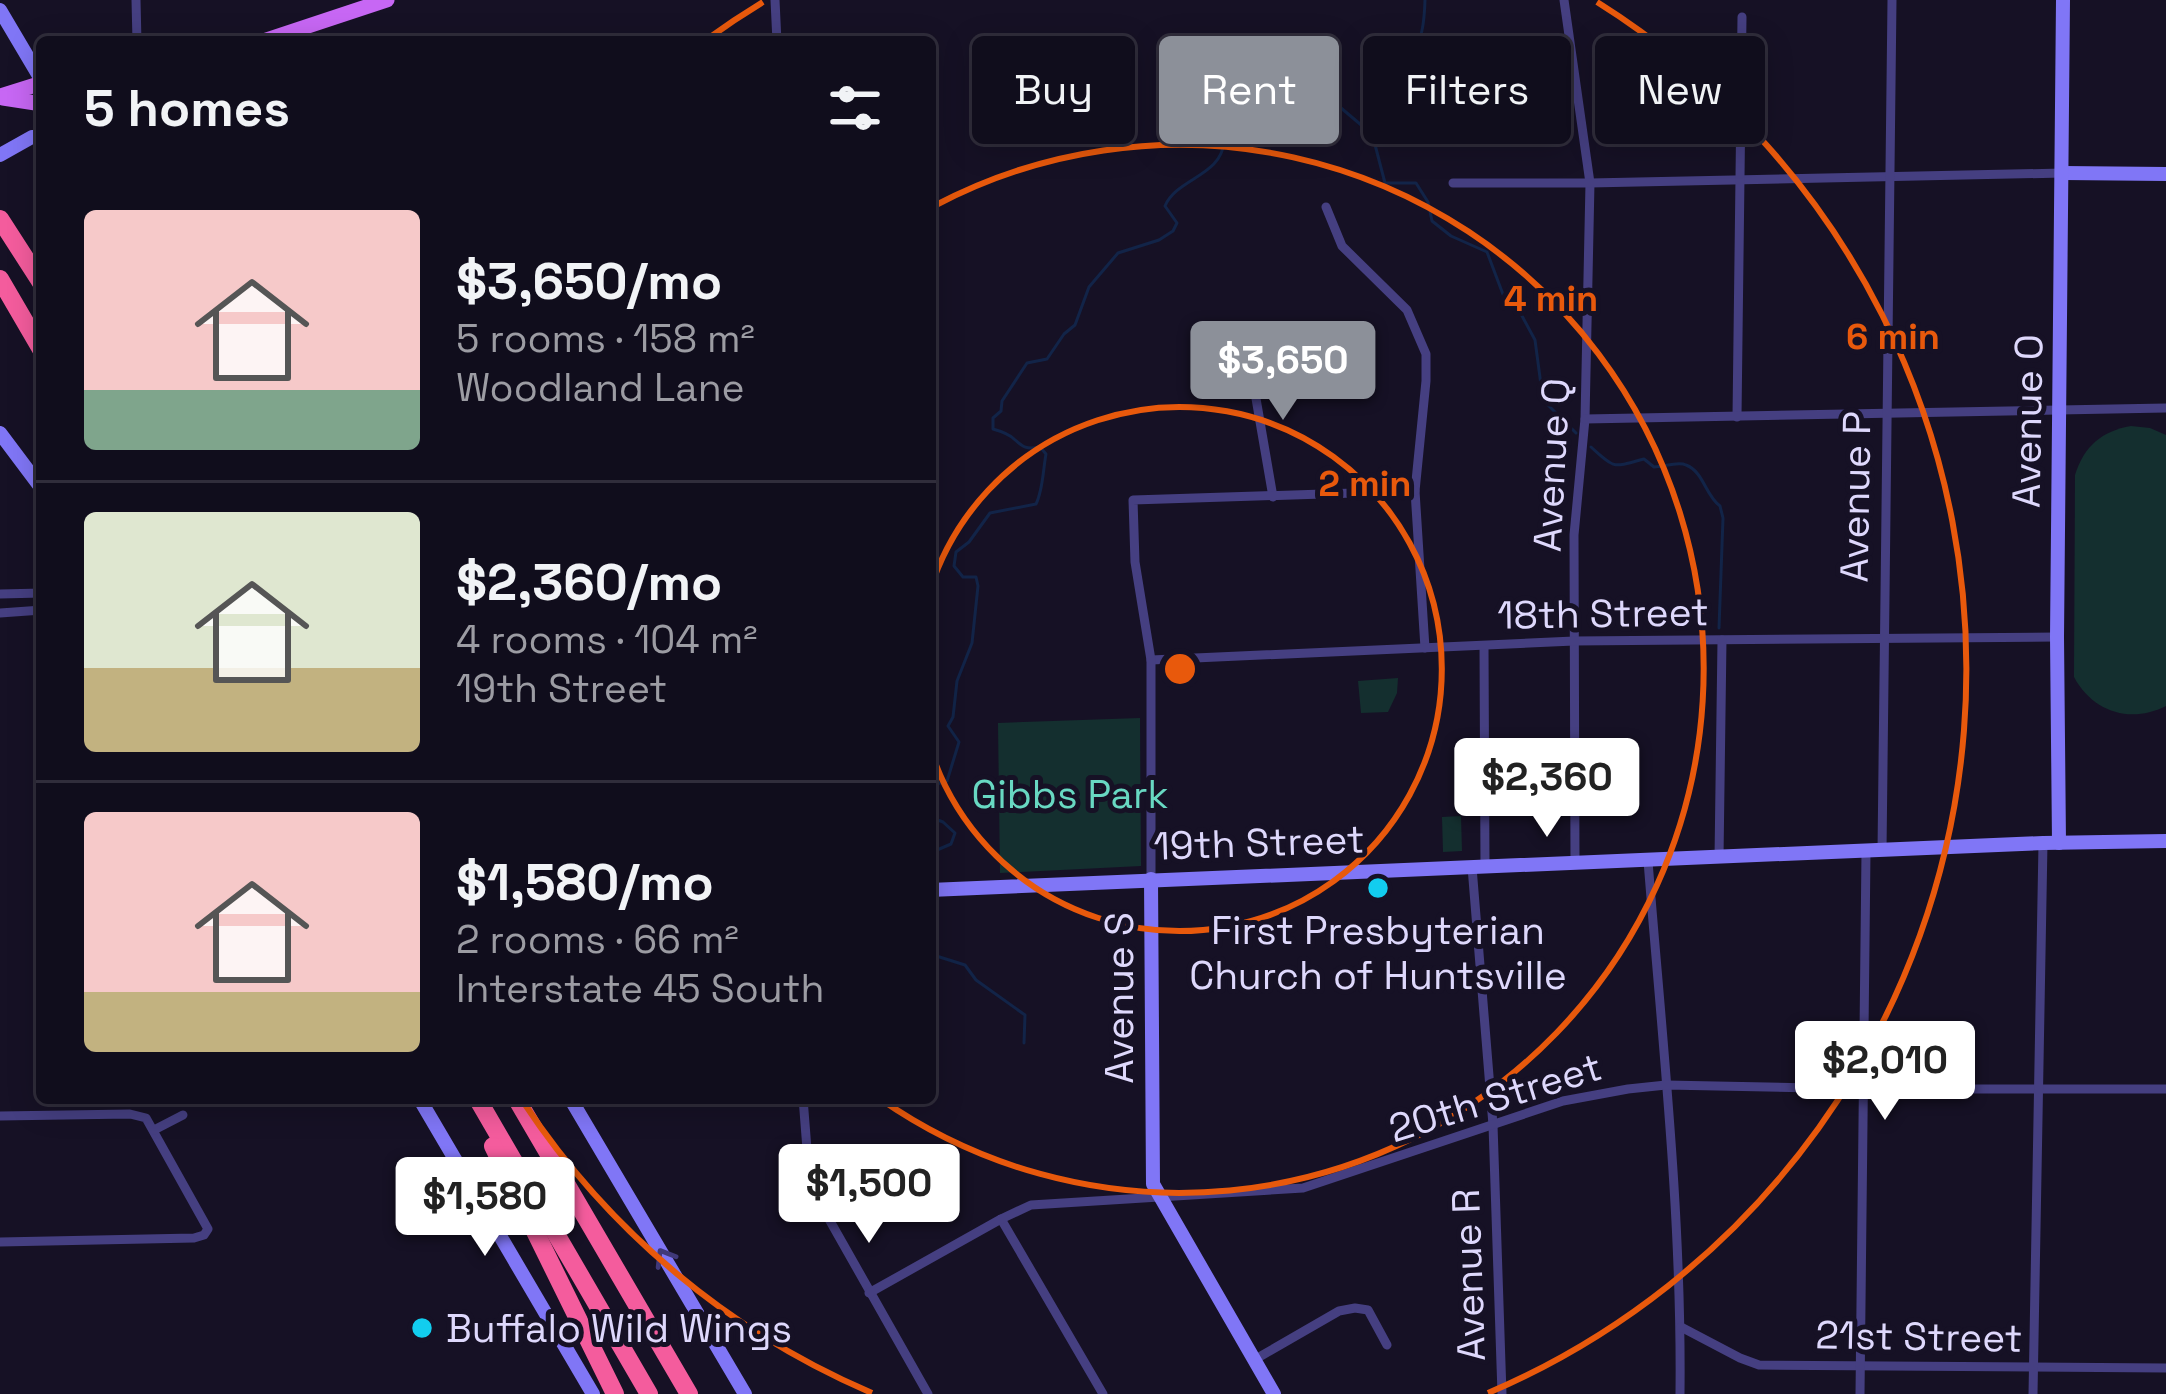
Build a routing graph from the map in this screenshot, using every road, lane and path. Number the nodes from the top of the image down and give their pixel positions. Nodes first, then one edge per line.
1 (136, 0) edge
2 (387, 0) edge
3 (775, 0) edge
4 (1564, 0) edge
5 (1892, 0) edge
6 (2063, 0) edge
7 (0, 10) edge
8 (1742, 17) dead end
9 (137, 36) edge
10 (278, 36) edge
11 (777, 36) edge
12 (36, 72) edge
13 (36, 84) edge
14 (0, 97) edge
15 (36, 103) edge
16 (36, 137) edge
17 (0, 155) edge
18 (2063, 173) junction
19 (2166, 174) edge
20 (1890, 178) junction
21 (1739, 180) junction
22 (1453, 183) dead end
23 (1590, 183) junction
24 (1326, 207) dead end
25 (0, 219) edge
26 (36, 275) edge
27 (0, 279) edge
28 (36, 341) edge
29 (1249, 358) dead end
30 (2166, 408) edge
31 (2061, 409) junction
32 (1886, 413) junction
33 (1737, 417) junction
34 (1585, 419) junction
35 (0, 433) edge
36 (36, 481) edge
37 (1415, 491) junction
38 (1273, 497) junction
39 (36, 593) edge
40 (0, 594) edge
41 (36, 610) edge
42 (0, 613) edge
43 (2057, 637) junction
44 (1883, 639) junction
45 (1722, 640) junction
46 (1574, 641) junction
47 (1484, 646) junction
48 (1425, 648) junction
49 (1150, 660) junction
50 (2166, 842) edge
51 (2051, 843) junction
52 (1874, 852) junction
53 (1719, 858) junction
54 (1648, 861) junction
55 (1575, 864) junction
56 (1478, 866) junction
57 (1151, 879) junction
58 (936, 890) edge
59 (1666, 1085) junction
60 (1863, 1089) junction
61 (2166, 1089) edge
62 (2038, 1090) junction
63 (423, 1104) edge
64 (477, 1104) edge
65 (478, 1104) edge
66 (519, 1104) edge
67 (574, 1104) edge
68 (802, 1104) edge
69 (183, 1115) dead end
70 (0, 1116) edge
71 (1493, 1125) junction
72 (154, 1130) junction
73 (1161, 1197) junction
74 (1001, 1219) junction
75 (0, 1242) edge
76 (869, 1293) junction
77 (1681, 1327) junction
78 (1387, 1345) dead end
79 (1253, 1360) junction
80 (1861, 1365) junction
81 (2033, 1367) junction
82 (2166, 1367) edge
83 (593, 1394) edge
84 (615, 1394) edge
85 (650, 1394) edge
86 (688, 1394) edge
87 (745, 1394) edge
88 (928, 1394) edge
89 (1103, 1394) edge
90 (1274, 1394) edge
91 (1502, 1394) edge
92 (1680, 1394) edge
93 (1860, 1394) edge
94 (2033, 1394) edge

1 - 9 street
2 - 10 main road
3 - 11 street
4 - 23 street, Avenue Q
5 - 20 street, Avenue P
6 - 18 street, Avenue O
7 - 12 street
8 - 21 street
13 - 14 main road
14 - 15 main road
16 - 17 street
18 - 19 street
18 - 20 street
18 - 31 street, Avenue O
20 - 21 street
20 - 32 street, Avenue P
21 - 23 street
21 - 33 street
22 - 23 street
23 - 34 street, Avenue Q
24 - 37 street
25 - 26 highway
27 - 28 highway
29 - 38 street
30 - 31 street
31 - 32 street
31 - 43 street, Avenue O
32 - 33 street
32 - 44 street, Avenue P
33 - 34 street
34 - 46 street, Avenue Q
35 - 36 street
37 - 38 street
37 - 48 street
38 - 49 street, Avenue S
39 - 40 street
41 - 42 street
43 - 44 street, 18th Street
43 - 51 street, Avenue O
44 - 45 street, 18th Street
44 - 52 street, Avenue P
45 - 46 street, 18th Street
45 - 53 street
46 - 47 street, 18th Street
46 - 55 street, Avenue Q
47 - 48 street, 18th Street
47 - 56 street, Avenue R
48 - 49 street, 18th Street
49 - 57 street, Avenue S
50 - 51 street, 19th Street
51 - 52 street, 19th Street
51 - 62 street, Avenue O
52 - 53 street, 19th Street
52 - 60 street, Avenue P
53 - 54 street, 19th Street
54 - 55 street, 19th Street
54 - 59 street
55 - 56 street, 19th Street
56 - 57 street, 19th Street
56 - 71 street, Avenue R
57 - 58 street, 19th Street
57 - 73 street, Avenue S
59 - 60 street, 20th Street
59 - 71 street, 20th Street
59 - 77 street
60 - 62 street, 20th Street
60 - 80 street, Avenue P
61 - 62 street, 20th Street
62 - 81 street, Avenue O
63 - 83 street
64 - 84 highway
65 - 85 highway
66 - 86 highway
87 -> 67 street
68 - 76 street
69 - 72 street
70 - 72 street
71 - 73 street, 20th Street
71 - 91 street, Avenue R
72 - 75 street
73 - 74 street, 20th Street
73 - 79 street, Avenue S
74 - 76 street, 20th Street
74 - 89 street
76 - 88 street
77 - 80 street, 21st Street
77 - 92 street
78 - 79 street
79 - 90 street, Avenue S
80 - 81 street, 21st Street
80 - 93 street, Avenue P
81 - 82 street, 21st Street
81 - 94 street, Avenue O

